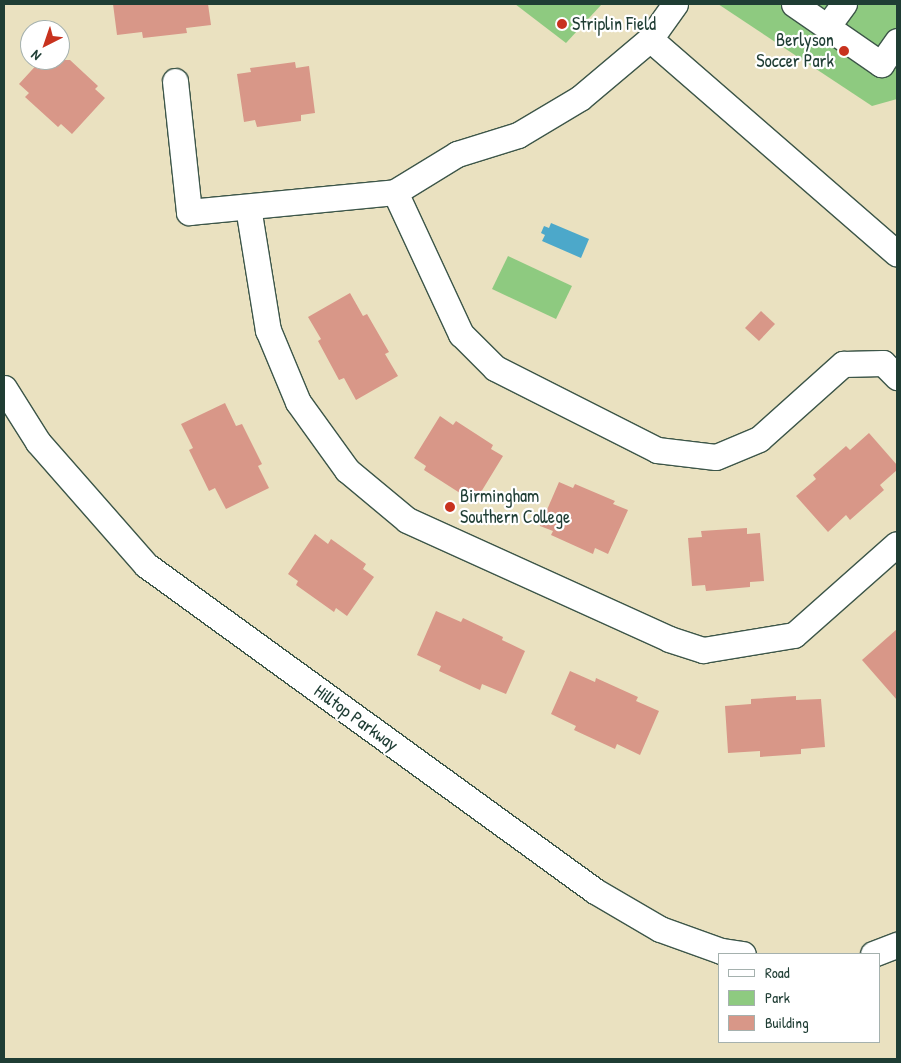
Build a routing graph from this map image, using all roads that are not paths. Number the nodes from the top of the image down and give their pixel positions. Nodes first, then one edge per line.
1 (675, 4) edge
2 (794, 4) edge
3 (844, 4) edge
4 (828, 27) junction
5 (650, 39) junction
6 (897, 41) edge
7 (174, 81) dead end
8 (395, 192) junction
9 (248, 207) junction
10 (897, 254) edge
11 (4, 371) edge
12 (897, 378) edge
13 (4, 388) edge
14 (21, 413) junction
15 (897, 544) edge
16 (897, 945) edge
17 (736, 953) edge
18 (877, 953) edge

1 - 5 street
2 - 4 street
3 - 4 street
4 - 6 street
5 - 8 street
5 - 10 street
7 - 9 street
8 - 9 street
8 - 12 street
9 - 15 street
11 - 14 street, Hilltop Parkway
13 - 14 street, Hilltop Parkway
14 - 17 street, Hilltop Parkway
16 - 18 street

